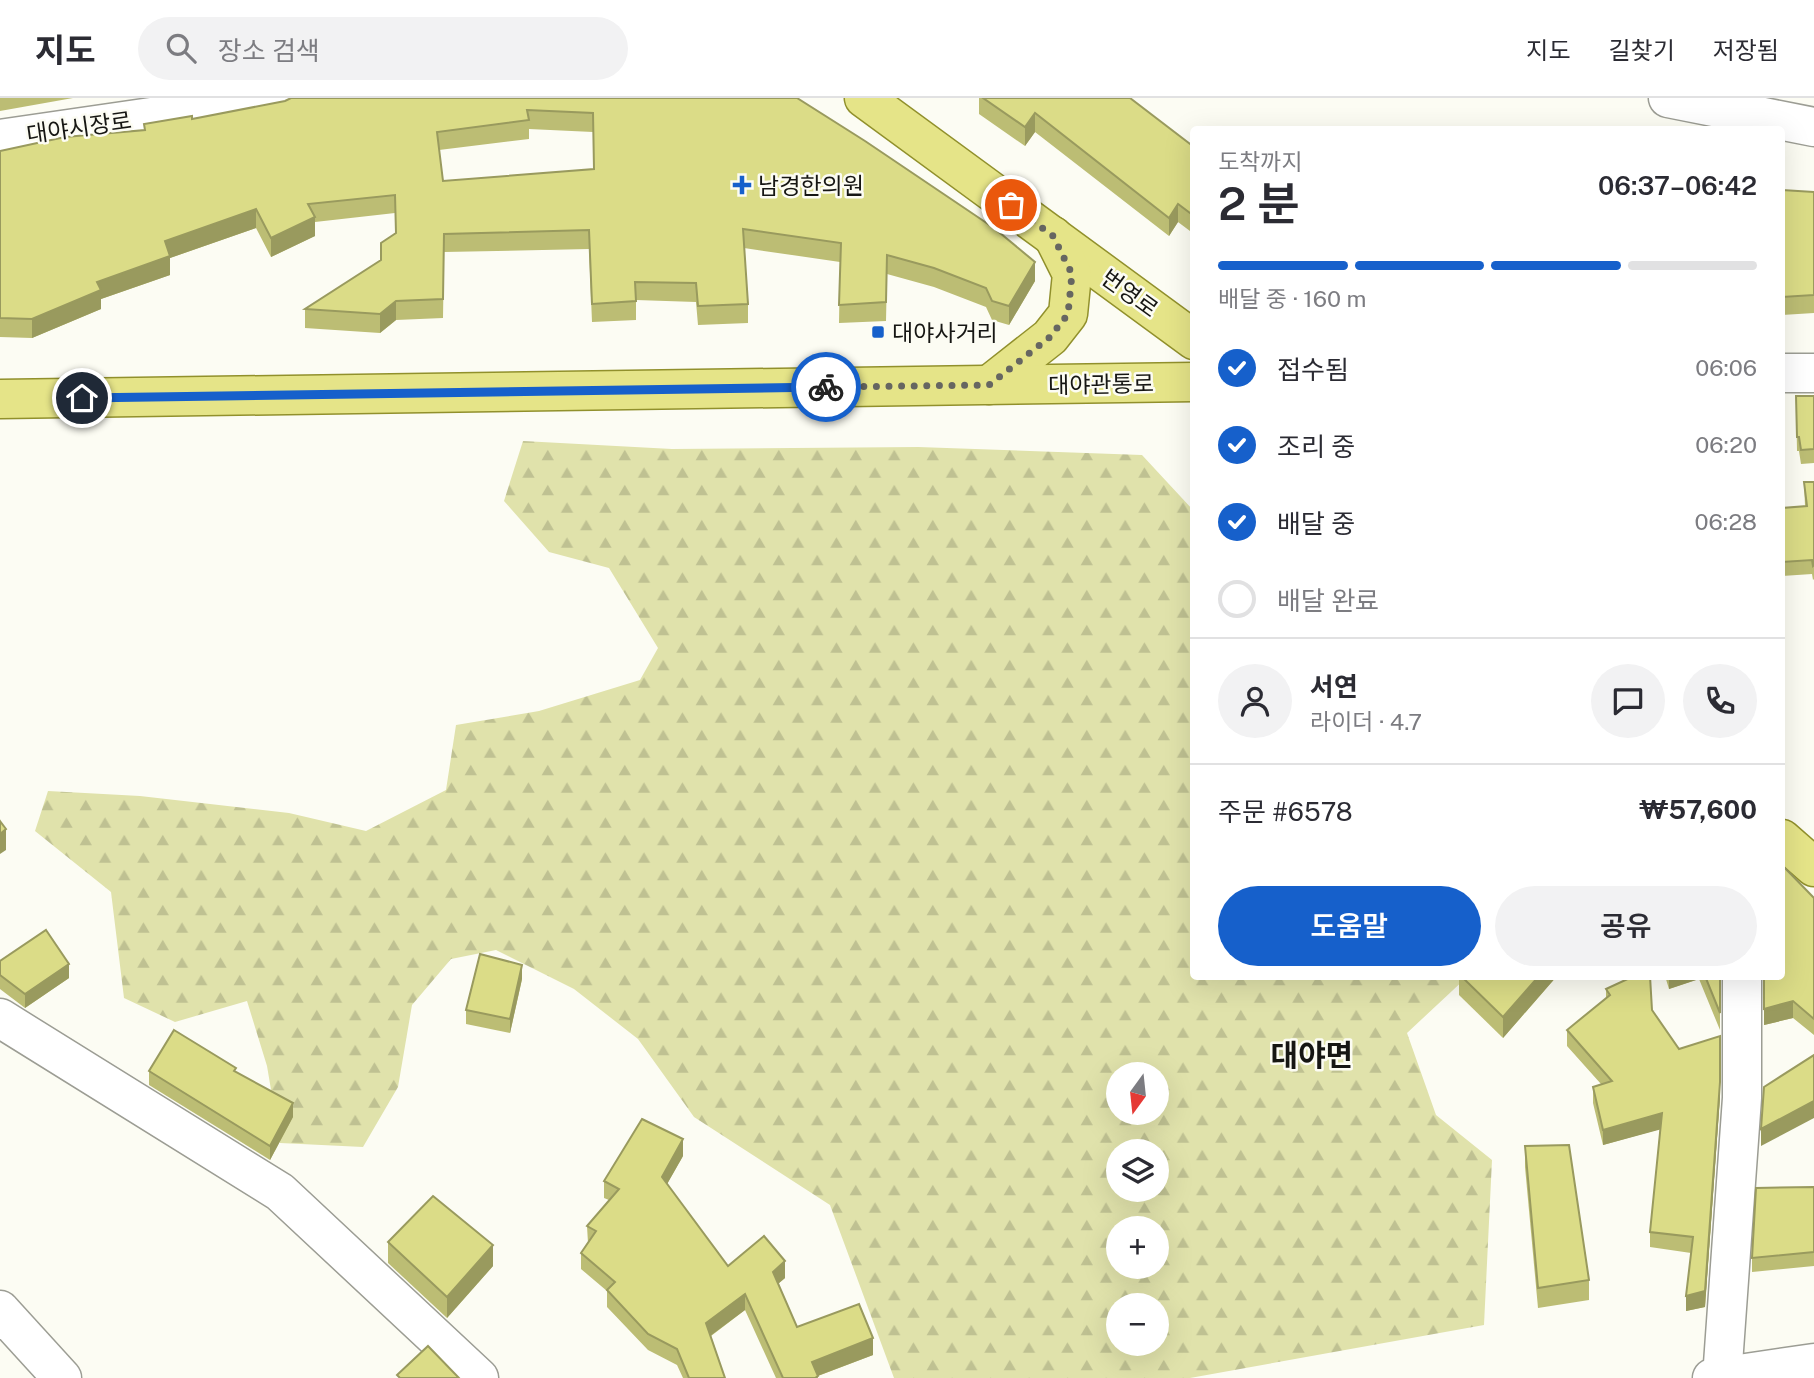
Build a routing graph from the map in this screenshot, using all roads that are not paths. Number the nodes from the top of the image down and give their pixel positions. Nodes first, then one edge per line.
1 (282, 98) edge
2 (864, 98) edge
3 (1668, 98) edge
4 (1814, 127) edge
5 (0, 139) edge
6 (1053, 236) junction
7 (1190, 337) edge
8 (1785, 373) edge
9 (1814, 373) edge
10 (1190, 382) edge
11 (989, 385) junction
12 (0, 399) edge
13 (1785, 842) edge
14 (1814, 867) edge
15 (1742, 980) edge
16 (1, 1026) edge
17 (0, 1310) edge
18 (1814, 1363) edge
19 (62, 1378) edge
20 (479, 1378) edge
21 (1718, 1378) edge

1 - 5 street, 대야시장로
2 - 6 main road, 번영로
3 - 4 street
6 - 7 main road, 번영로
6 - 11 main road
8 - 9 street
10 - 11 main road, 대야관통로
11 - 12 main road, 대야관통로
13 - 14 main road
15 - 21 street
16 - 20 street
17 - 19 street
18 - 21 street

